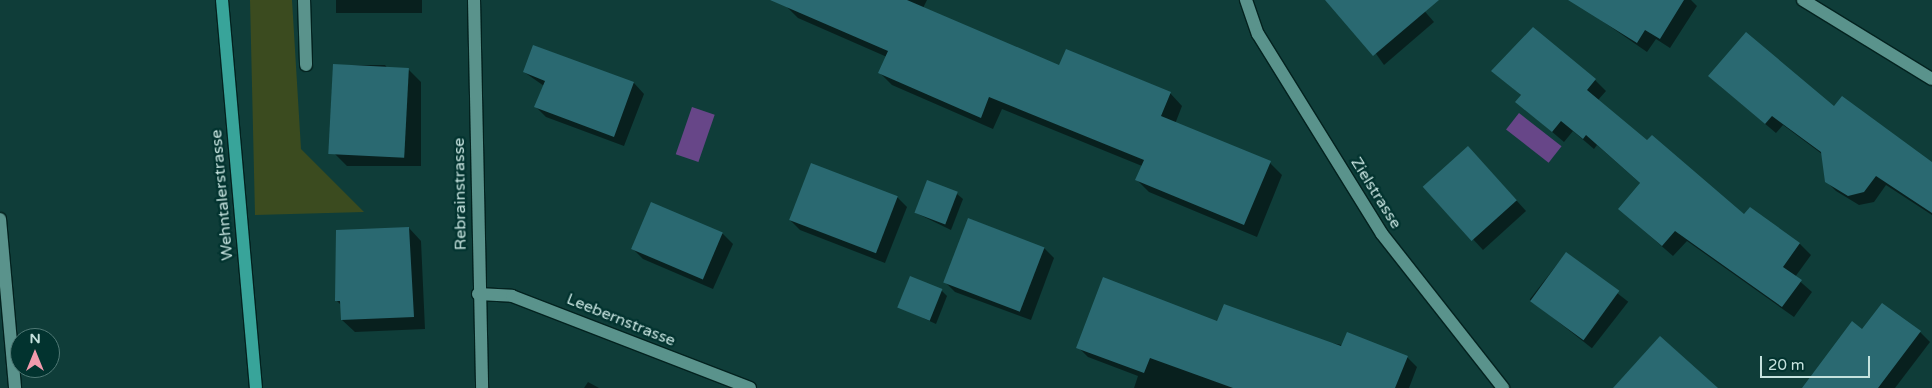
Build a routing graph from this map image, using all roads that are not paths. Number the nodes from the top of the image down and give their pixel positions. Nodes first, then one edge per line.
1 (222, 0) edge
2 (304, 0) edge
3 (474, 0) edge
4 (1246, 0) edge
5 (1803, 0) edge
6 (306, 65) dead end
7 (1932, 79) edge
8 (0, 219) edge
9 (478, 294) junction
10 (15, 388) edge
11 (256, 388) edge
12 (482, 388) edge
13 (750, 388) edge
14 (1503, 388) edge

1 - 11 main road, Wehntalerstrasse
2 - 6 street
3 - 9 street, Rebrainstrasse
4 - 14 street, Zielstrasse
5 - 7 street
8 - 10 street
9 - 12 street, Rebrainstrasse
9 - 13 street, Leebernstrasse

